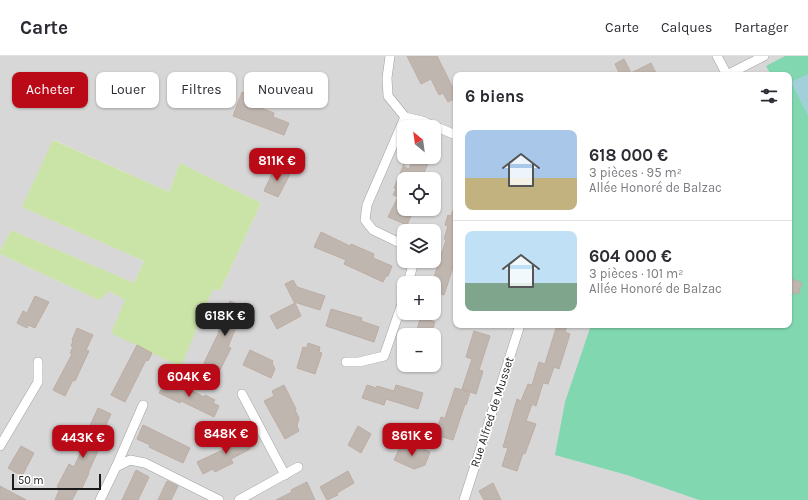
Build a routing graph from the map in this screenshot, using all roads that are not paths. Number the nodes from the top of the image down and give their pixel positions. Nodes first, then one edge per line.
1 (390, 56) edge
2 (717, 56) edge
3 (764, 56) edge
4 (725, 72) edge
5 (733, 72) edge
6 (405, 118) junction
7 (453, 134) edge
8 (397, 242) edge
9 (397, 318) edge
10 (519, 328) edge
11 (38, 362) dead end
12 (346, 362) dead end
13 (242, 394) dead end
14 (144, 405) dead end
15 (0, 446) edge
16 (116, 467) junction
17 (298, 467) dead end
18 (285, 474) junction
19 (100, 500) edge
20 (219, 500) edge
21 (239, 500) edge
22 (464, 500) edge

1 - 6 street
2 - 4 street
3 - 5 street
6 - 7 street
6 - 8 street
9 - 12 street
10 - 22 street, Rue Alfred de Musset
11 - 15 street
13 - 18 street
14 - 16 street
16 - 19 street
16 - 20 street
17 - 18 street
18 - 21 street

